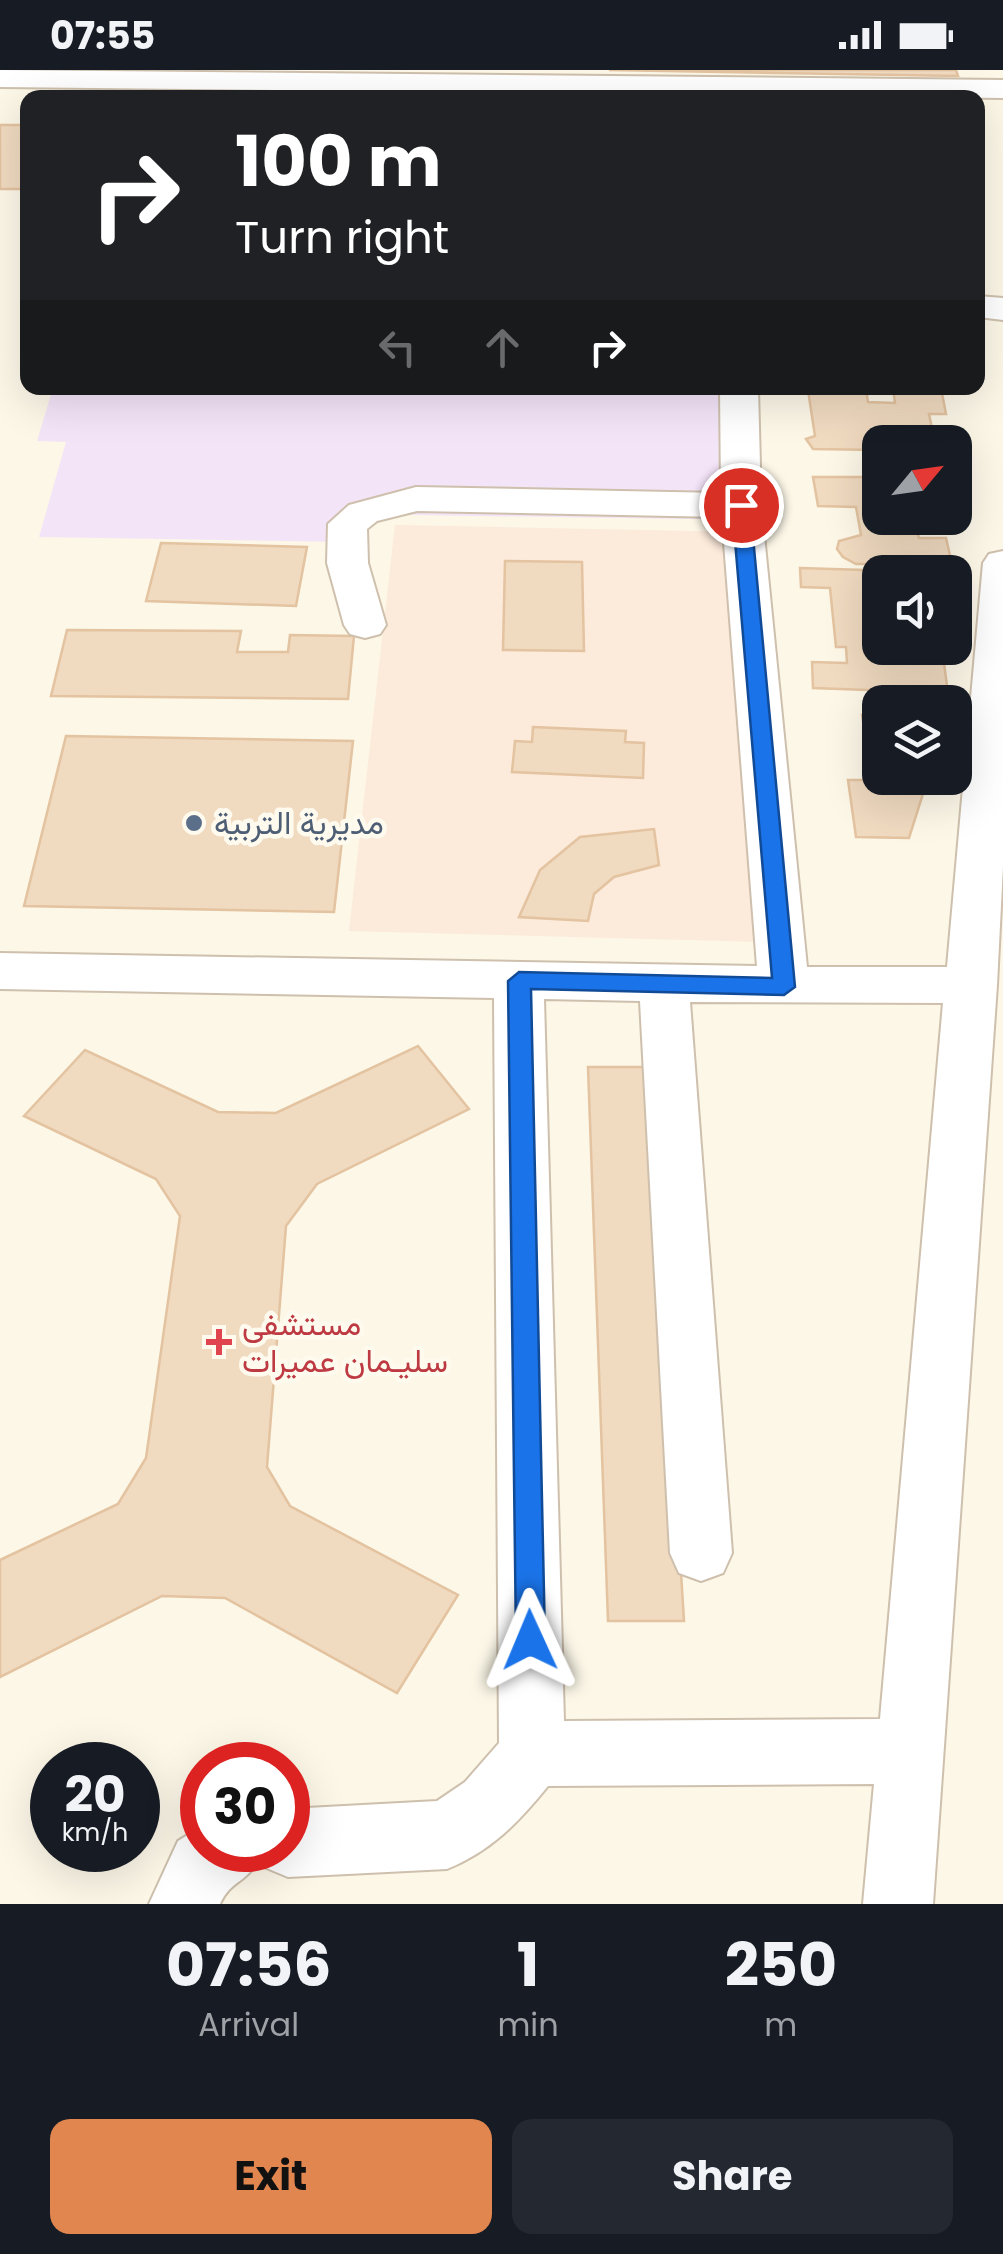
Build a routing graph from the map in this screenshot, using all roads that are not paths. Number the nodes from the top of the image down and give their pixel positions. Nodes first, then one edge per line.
1 (268, 76) edge
2 (0, 78) edge
3 (1003, 89) edge
4 (635, 90) edge
5 (931, 90) edge
6 (739, 395) edge
7 (741, 505) junction
8 (1003, 562) edge
9 (366, 625) dead end
10 (0, 971) edge
11 (519, 981) junction
12 (664, 984) junction
13 (972, 985) junction
14 (784, 987) junction
15 (701, 1552) dead end
16 (912, 1751) junction
17 (532, 1754) junction
18 (310, 1842) edge
19 (199, 1872) edge
20 (184, 1904) edge
21 (898, 1904) edge

1 - 2 street
1 - 4 street
3 - 5 street
6 - 7 street
7 - 9 street
7 - 14 street
8 - 13 street
10 - 11 street
11 - 12 street
11 - 17 street
12 - 14 street
12 - 15 street
13 - 14 street
13 - 16 street
16 - 17 street
16 - 21 street
17 - 18 street
19 - 20 street

